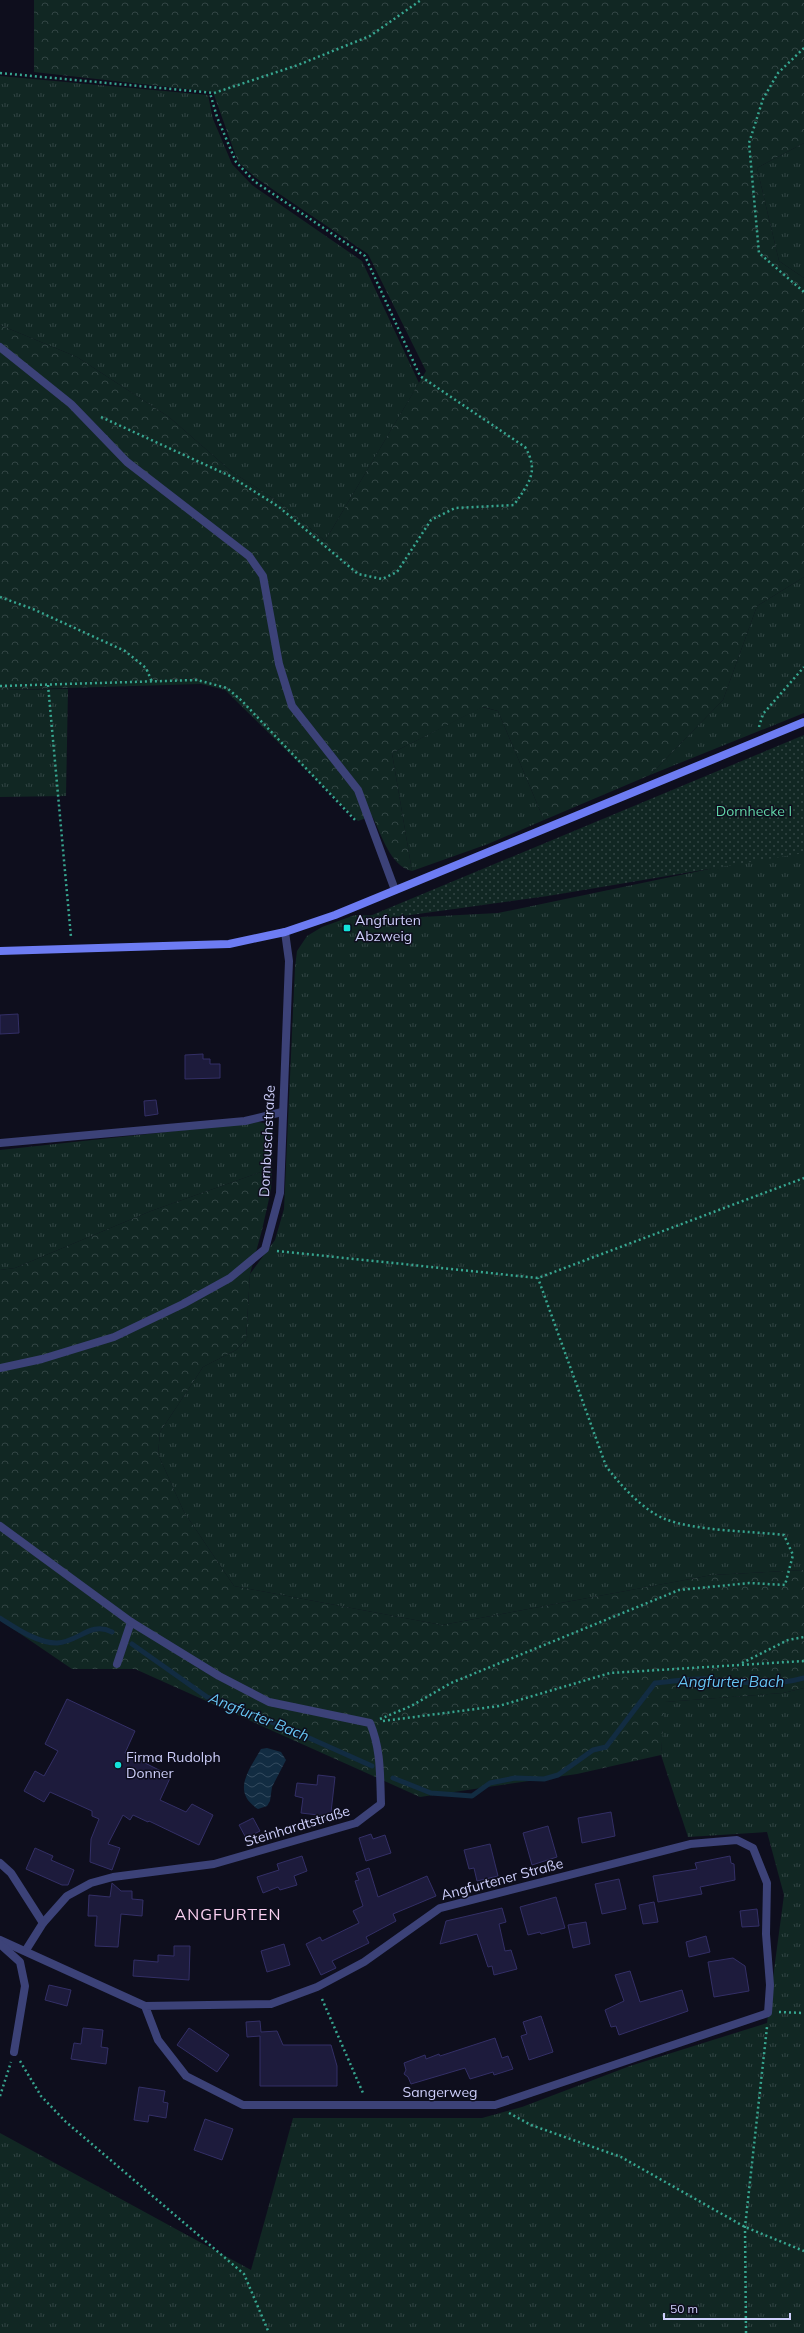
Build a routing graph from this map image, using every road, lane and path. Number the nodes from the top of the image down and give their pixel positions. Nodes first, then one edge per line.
1 (421, 0) edge
2 (804, 48) edge
3 (0, 73) edge
4 (210, 93) junction
5 (804, 292) edge
6 (0, 348) edge
7 (100, 416) dead end
8 (0, 596) edge
9 (804, 667) edge
10 (152, 682) junction
11 (48, 685) junction
12 (0, 686) edge
13 (804, 722) edge
14 (755, 743) junction
15 (361, 827) dead end
16 (395, 890) junction
17 (285, 932) junction
18 (72, 949) junction
19 (0, 951) edge
20 (282, 1112) junction
21 (0, 1143) edge
22 (804, 1178) edge
23 (265, 1250) junction
24 (538, 1278) junction
25 (0, 1368) edge
26 (0, 1526) edge
27 (131, 1622) junction
28 (804, 1637) edge
29 (804, 1661) edge
30 (117, 1664) dead end
31 (742, 1664) junction
32 (370, 1723) junction
33 (0, 1863) edge
34 (43, 1923) junction
35 (0, 1940) edge
36 (0, 1944) edge
37 (26, 1950) junction
38 (317, 1987) junction
39 (145, 2006) junction
40 (768, 2013) junction
41 (804, 2013) edge
42 (14, 2052) junction
43 (0, 2096) edge
44 (368, 2105) junction
45 (495, 2105) junction
46 (745, 2227) junction
47 (804, 2251) edge
48 (269, 2333) edge
49 (746, 2333) edge

1 - 4 path
2 - 5 path
3 - 4 path
4 - 7 path
6 - 16 street
8 - 10 path
9 - 14 path
10 - 11 path
10 - 15 path
11 - 12 path
11 - 18 path
13 - 14 main road
14 - 16 main road
16 - 17 main road
17 - 18 main road
17 - 20 street, Dornbuschstraße
18 - 19 main road
20 - 21 street
20 - 23 street, Dornbuschstraße
22 - 24 path
23 - 24 path
23 - 25 street
24 - 32 path
26 - 27 street
27 - 30 street
27 - 32 street
28 - 31 path
29 - 31 path
31 - 32 path
32 - 34 street, Steinhardtstraße
33 - 34 street
34 - 37 street, Steinhardtstraße
35 - 37 street
36 - 42 street
37 - 39 street, Angfurtener Straße
38 - 39 street, Angfurtener Straße
38 - 40 street, Angfurtener Straße
38 - 44 path
39 - 44 street, Sangerweg
40 - 41 path
40 - 45 street, Sangerweg
40 - 46 path
42 - 43 path
42 - 48 path
44 - 45 street, Sangerweg
45 - 46 path
46 - 47 path
46 - 49 path

